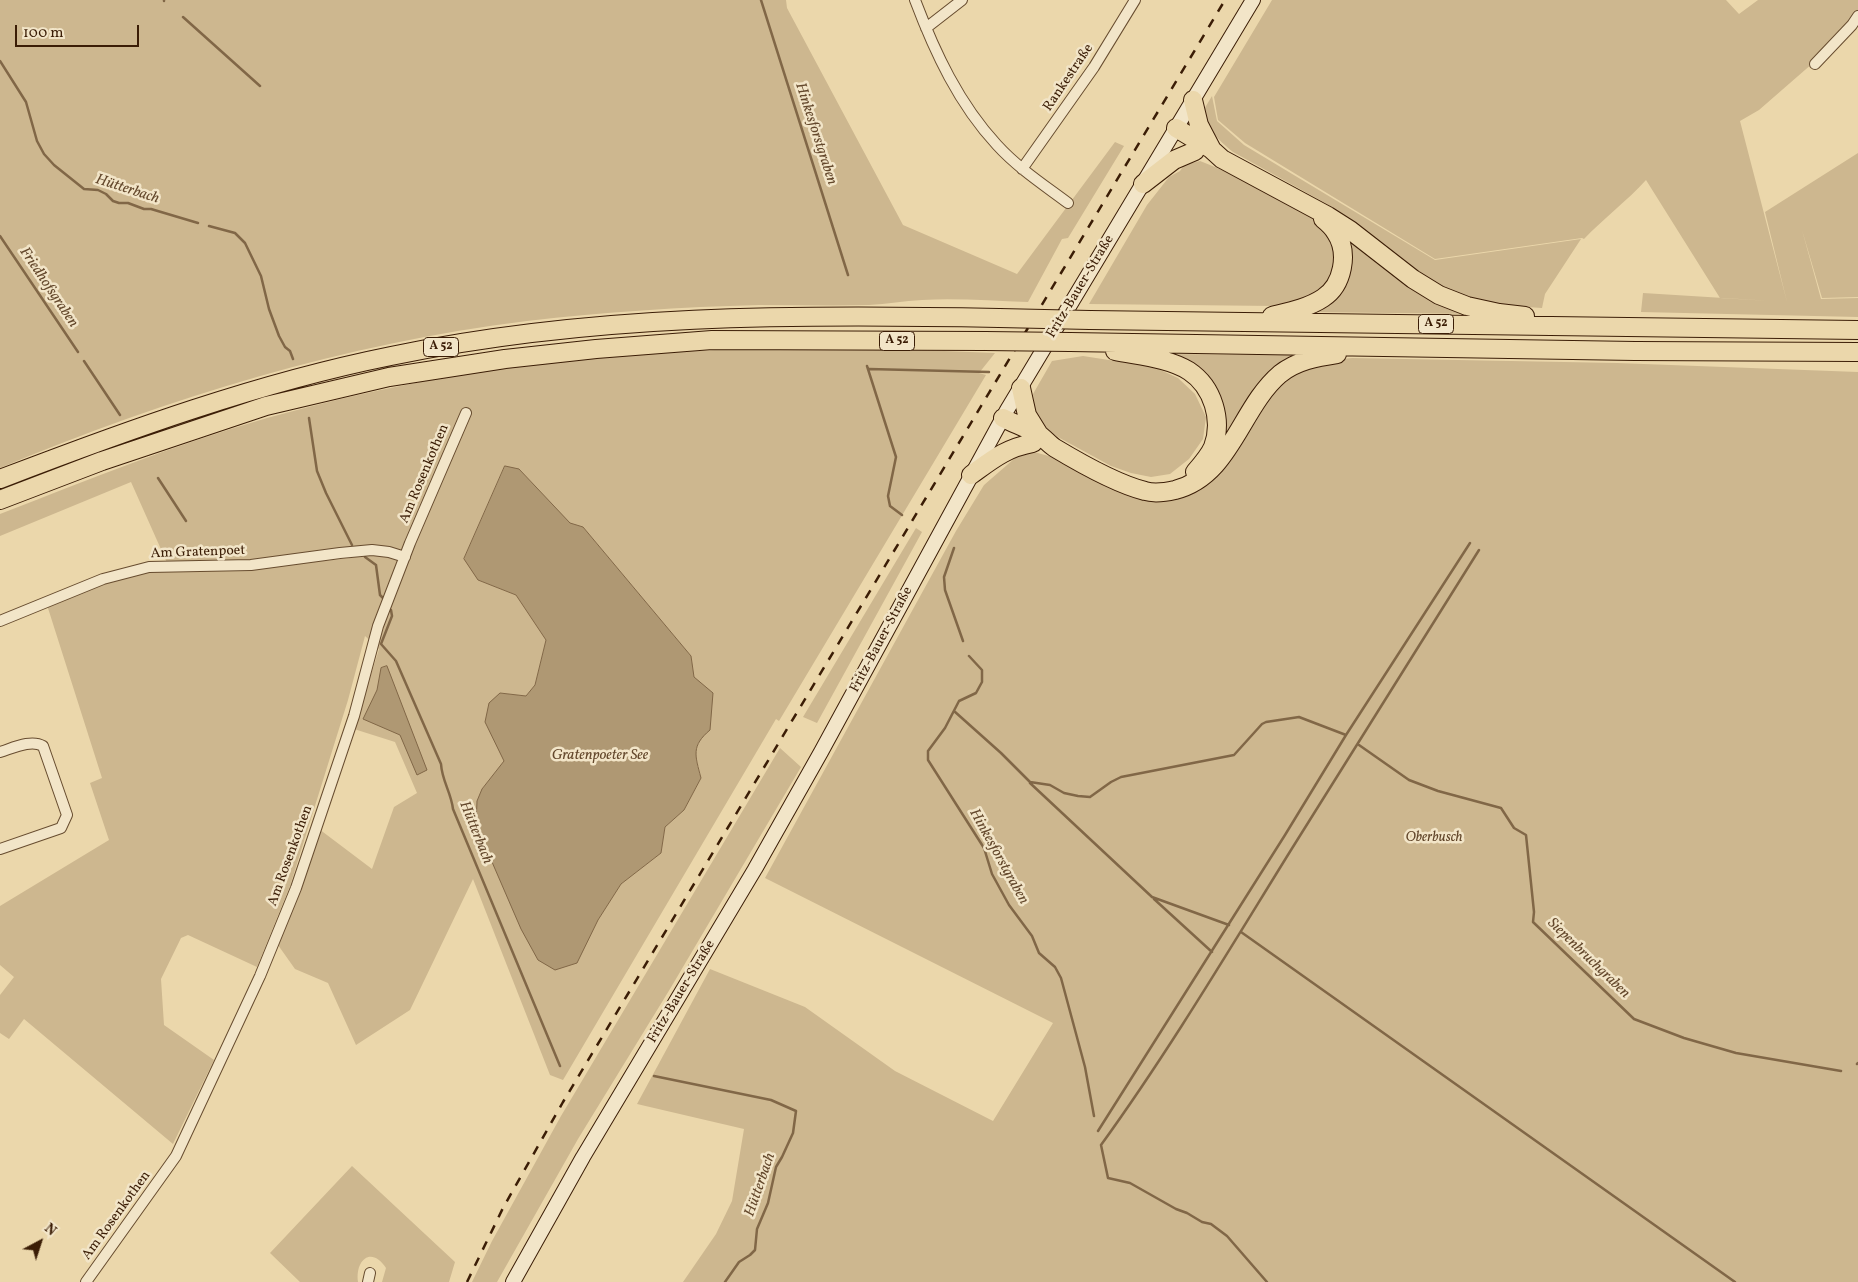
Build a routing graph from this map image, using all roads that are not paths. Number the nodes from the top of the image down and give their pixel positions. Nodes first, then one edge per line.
1 (915, 0) edge
2 (962, 0) edge
3 (1135, 0) edge
4 (1253, 0) edge
5 (1858, 16) edge
6 (926, 28) junction
7 (1814, 64) dead end
8 (1192, 100) junction
9 (1173, 133) junction
10 (1210, 153) junction
11 (1022, 169) junction
12 (1143, 184) junction
13 (1068, 203) dead end
14 (1310, 207) junction
15 (1244, 321) junction
16 (1628, 328) junction
17 (1858, 330) edge
18 (1070, 342) junction
19 (1380, 348) junction
20 (1858, 352) edge
21 (1021, 388) junction
22 (466, 414) dead end
23 (1001, 422) junction
24 (1042, 442) junction
25 (971, 475) junction
26 (0, 479) edge
27 (1126, 484) junction
28 (0, 500) edge
29 (405, 557) junction
30 (0, 621) edge
31 (0, 752) edge
32 (0, 849) edge
33 (86, 1282) edge
34 (513, 1282) edge

1 - 6 street
2 - 6 street
3 - 11 street, Rankestraße
4 - 8 main road, Fritz-Bauer-Straße
5 - 7 street
6 - 11 street
8 - 9 main road, Fritz-Bauer-Straße
8 - 10 highway
9 - 10 highway
9 - 12 main road, Fritz-Bauer-Straße
10 - 12 highway
10 - 14 highway
11 - 13 street
12 - 21 main road, Fritz-Bauer-Straße
14 - 15 highway
14 - 16 highway
15 - 16 highway, A 52
15 - 26 highway, A 52, bridge
16 - 17 highway, A 52
18 - 19 highway, A 52
18 - 27 highway
18 - 28 highway, A 52, bridge
19 - 20 highway, A 52
19 - 27 highway
21 - 23 main road, Fritz-Bauer-Straße
21 - 24 highway
22 - 29 street, Am Rosenkothen
23 - 24 highway
23 - 25 main road, Fritz-Bauer-Straße
24 - 25 highway
24 - 27 highway
25 - 34 main road, Fritz-Bauer-Straße
29 - 30 street, Am Gratenpoet
29 - 33 street, Am Rosenkothen
31 - 32 street

